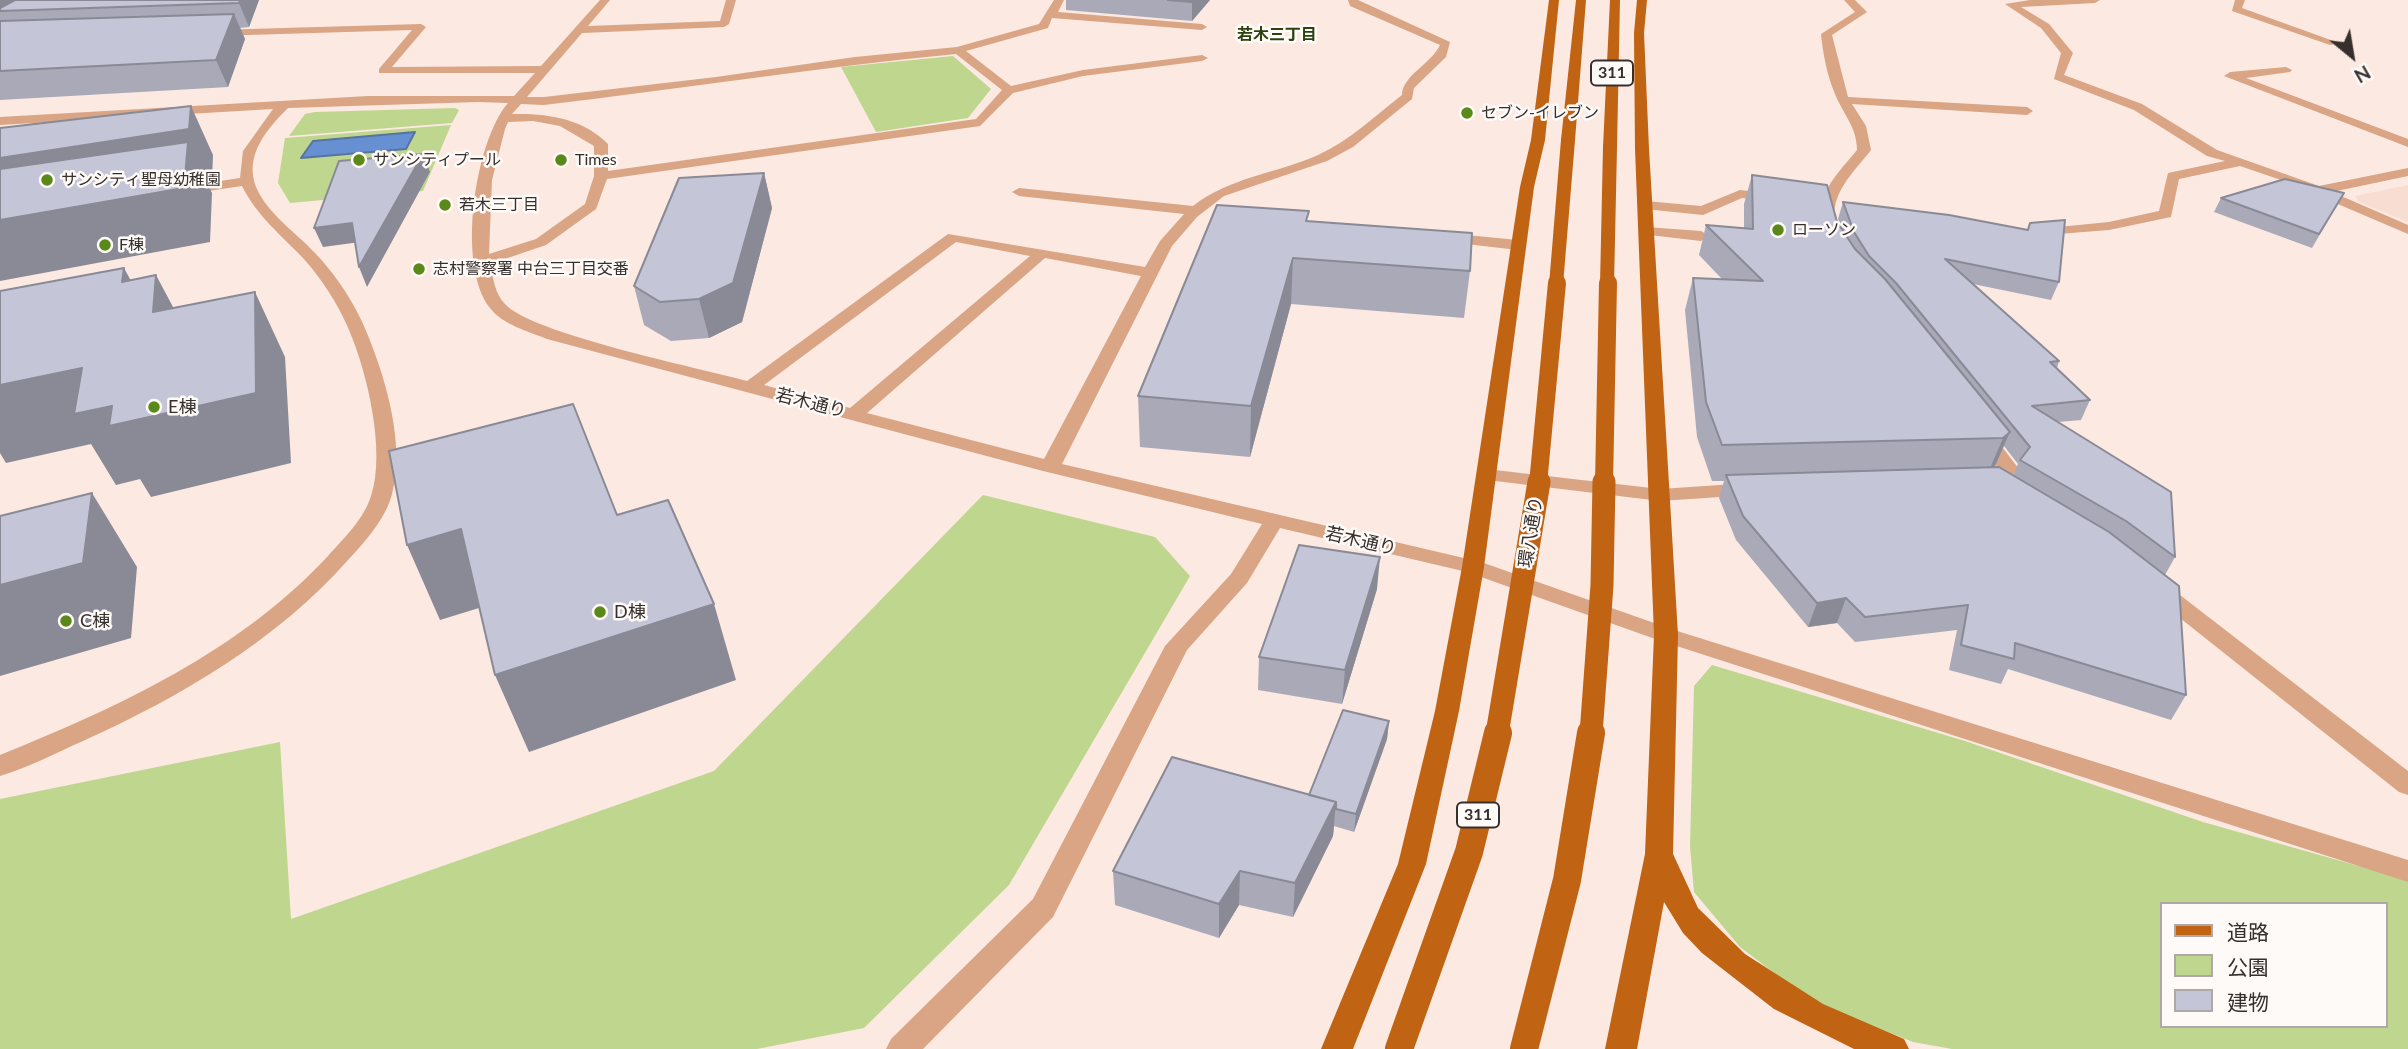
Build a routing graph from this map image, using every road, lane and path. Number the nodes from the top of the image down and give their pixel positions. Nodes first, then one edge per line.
1 (605, 0) edge
2 (731, 0) edge
3 (1059, 0) edge
4 (1353, 0) edge
5 (1554, 0) edge
6 (1581, 0) edge
7 (1615, 0) edge
8 (1642, 0) edge
9 (1849, 0) edge
10 (2095, 0) edge
11 (2241, 0) edge
12 (1051, 15) junction
13 (1551, 26) junction
14 (1202, 27) dead end
15 (1579, 27) junction
16 (577, 30) junction
17 (1613, 31) junction
18 (205, 33) edge
19 (2334, 43) dead end
20 (958, 50) junction
21 (1202, 58) dead end
22 (544, 69) junction
23 (2286, 70) dead end
24 (1559, 81) junction
25 (1625, 84) dead end
26 (1009, 90) junction
27 (516, 100) junction
28 (1843, 100) junction
29 (285, 104) junction
30 (1623, 110) dead end
31 (2027, 111) dead end
32 (502, 118) junction
33 (0, 121) edge
34 (1538, 140) junction
35 (1568, 140) junction
36 (2408, 143) edge
37 (1609, 146) junction
38 (2239, 163) junction
39 (2408, 172) edge
40 (601, 176) junction
41 (248, 181) junction
42 (2319, 190) junction
43 (169, 192) edge
44 (1019, 192) dead end
45 (1790, 199) edge
46 (1645, 205) junction
47 (1193, 212) junction
48 (1220, 216) edge
49 (1646, 230) junction
50 (2408, 230) edge
51 (2026, 234) edge
52 (1428, 236) edge
53 (1701, 236) dead end
54 (1835, 241) edge
55 (1518, 245) junction
56 (1042, 253) junction
57 (481, 262) junction
58 (1151, 273) junction
59 (750, 387) junction
60 (854, 414) junction
61 (1975, 426) edge
62 (1050, 467) junction
63 (1486, 475) junction
64 (1994, 482) junction
65 (1969, 483) edge
66 (1778, 488) edge
67 (1660, 495) junction
68 (2017, 495) edge
69 (1273, 521) junction
70 (1473, 567) junction
71 (2138, 574) edge
72 (1666, 635) junction
73 (0, 766) edge
74 (2408, 785) edge
75 (1659, 854) junction
76 (2408, 870) edge
77 (902, 1049) edge
78 (1336, 1049) edge
79 (1399, 1049) edge
80 (1524, 1049) edge
81 (1621, 1049) edge
82 (1893, 1049) edge

1 - 16 street, 若木通り
2 - 16 street
3 - 12 street
4 - 47 street
5 - 13 main road
6 - 15 main road, 環八通り / 311
7 - 17 main road, 311
8 - 46 main road
9 - 28 street
10 - 38 street
11 - 19 street
12 - 14 street
12 - 20 street
13 - 24 main road
13 - 34 main road
15 - 24 main road
15 - 35 main road, 環八通り / 311
16 - 22 street, 若木通り
17 - 25 main road
17 - 37 main road, 311
18 - 22 street
20 - 26 street
20 - 27 street
21 - 26 street
22 - 27 street, 若木通り
23 - 36 street
24 - 34 main road
24 - 35 main road
26 - 40 street
27 - 29 street
27 - 32 street, 若木通り
28 - 31 street
28 - 54 street
29 - 33 street
29 - 41 street
30 - 37 main road
32 - 40 street
32 - 57 street, 若木通り
34 - 55 main road
35 - 79 main road, 環八通り / 311, bridge
37 - 80 main road, 311, bridge
38 - 42 street
38 - 51 street
39 - 42 street
40 - 57 street
41 - 43 street
41 - 73 street
42 - 50 street
44 - 47 street
45 - 46 street
46 - 49 main road
47 - 48 street
47 - 58 street
49 - 53 street
49 - 67 main road
52 - 55 street
55 - 63 main road
56 - 58 street
56 - 59 street
56 - 60 street
57 - 59 street, 若木通り
58 - 62 street
59 - 60 street, 若木通り
60 - 62 street, 若木通り
61 - 64 street
62 - 69 street, 若木通り
63 - 67 street
63 - 70 main road
64 - 65 street
64 - 68 street
66 - 67 street
67 - 72 main road
69 - 70 street, 若木通り
69 - 77 street
70 - 72 street, 若木通り
70 - 78 main road
71 - 74 street
72 - 75 main road
72 - 76 street, 若木通り
75 - 81 main road
75 - 82 main road

